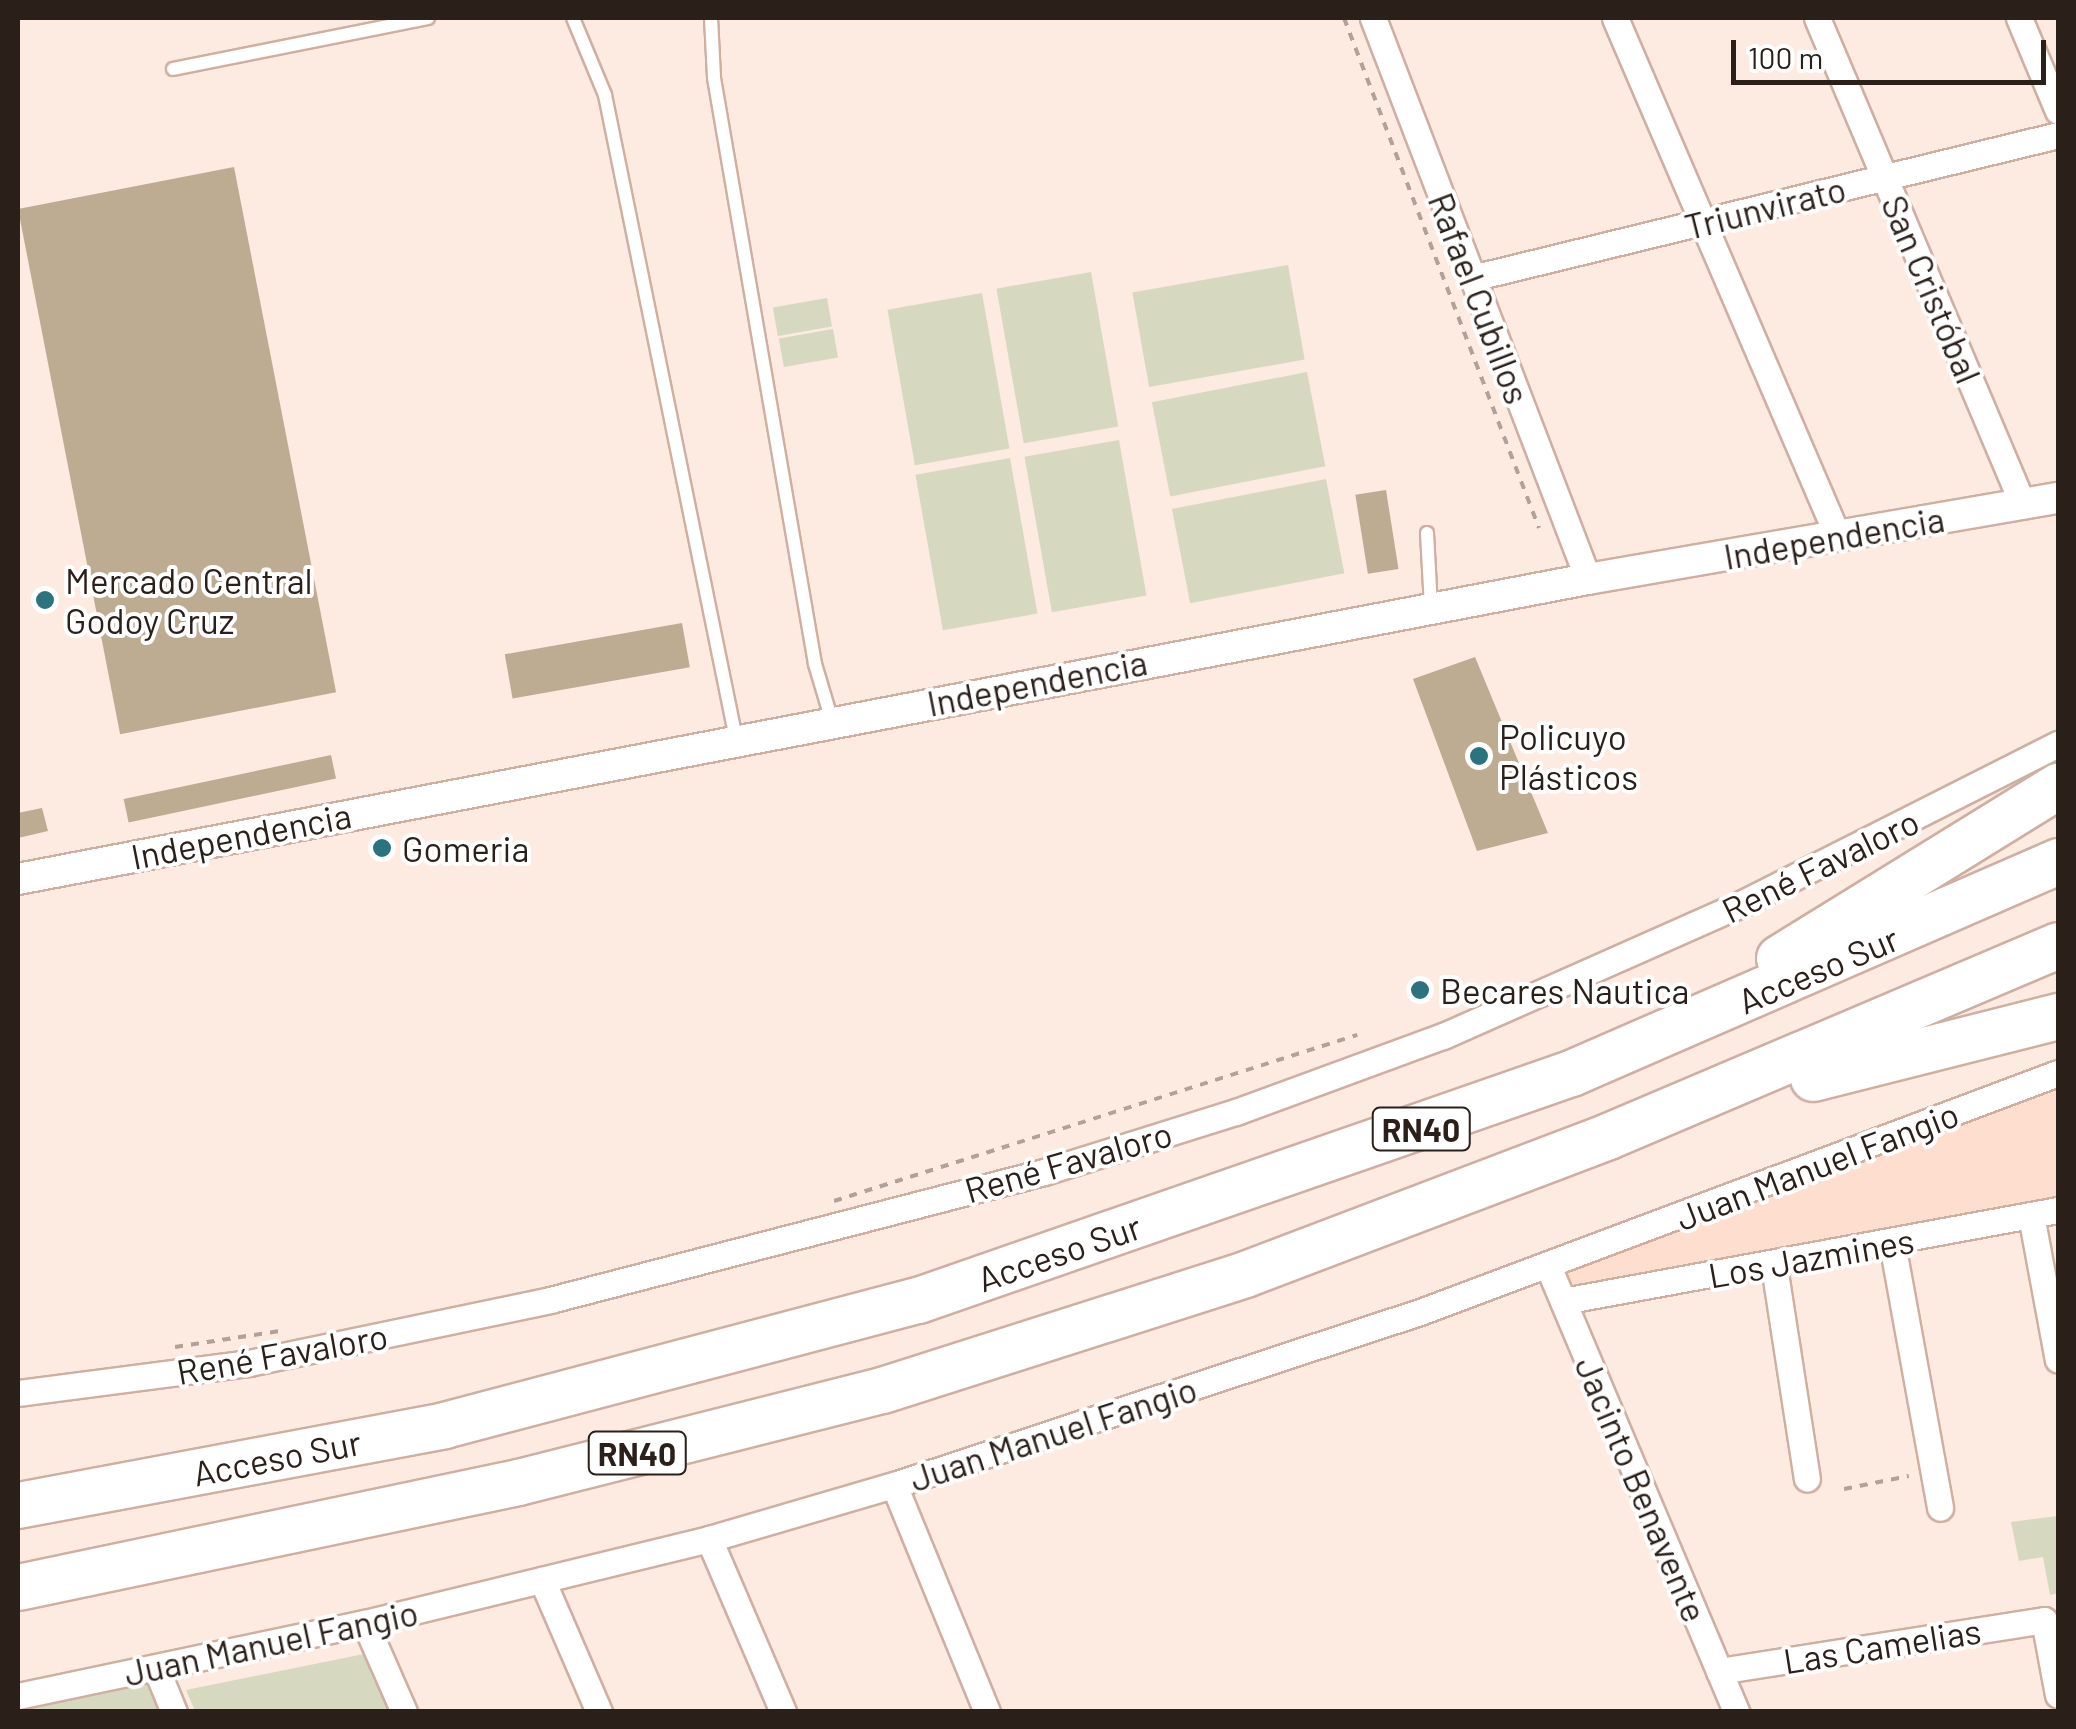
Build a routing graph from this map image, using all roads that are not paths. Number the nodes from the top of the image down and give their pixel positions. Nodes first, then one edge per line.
1 (428, 18) edge
2 (573, 18) edge
3 (711, 18) edge
4 (1372, 18) edge
5 (1615, 18) edge
6 (1817, 18) edge
7 (2019, 18) edge
8 (173, 69) dead end
9 (2058, 111) edge
10 (2058, 135) edge
11 (1885, 178) junction
12 (1703, 222) junction
13 (1472, 278) junction
14 (2058, 498) edge
15 (2023, 504) junction
16 (1427, 533) dead end
17 (1838, 537) junction
18 (1588, 579) junction
19 (1432, 609) junction
20 (832, 720) junction
21 (736, 739) junction
22 (2058, 744) edge
23 (2058, 786) edge
24 (2058, 862) edge
25 (18, 879) edge
26 (2058, 945) edge
27 (2058, 1016) edge
28 (2058, 1073) edge
29 (2058, 1210) edge
30 (2031, 1215) junction
31 (1892, 1243) junction
32 (1548, 1266) junction
33 (1774, 1266) junction
34 (1245, 1274) junction
35 (1563, 1301) junction
36 (763, 1342) junction
37 (2058, 1360) edge
38 (18, 1393) edge
39 (1807, 1478) dead end
40 (894, 1484) junction
41 (18, 1506) edge
42 (1940, 1508) dead end
43 (709, 1539) junction
44 (542, 1580) junction
45 (18, 1586) edge
46 (366, 1623) junction
47 (156, 1668) junction
48 (1719, 1671) junction
49 (2058, 1694) edge
50 (18, 1696) edge
51 (174, 1712) edge
52 (404, 1712) edge
53 (599, 1712) edge
54 (784, 1712) edge
55 (988, 1712) edge
56 (1736, 1712) edge

1 - 8 lane
2 - 21 lane
3 - 20 lane
4 - 13 street, Rafael Cubillos
5 - 12 street
6 - 11 street, San Cristóbal
7 - 9 street
10 - 11 street, Triunvirato
11 - 12 street, Triunvirato
11 - 15 street, San Cristóbal
12 - 13 street, Triunvirato
12 - 17 street
13 - 18 street, Rafael Cubillos
14 - 15 street, Independencia
15 - 17 street, Independencia
16 - 19 lane
17 - 18 street, Independencia
18 - 19 street, Independencia
19 - 20 street, Independencia
20 - 21 street, Independencia
21 - 25 street, Independencia
22 - 38 street, René Favaloro
23 - 36 highway
24 - 36 highway, Acceso Sur / RN40
26 - 34 highway, Acceso Sur / RN40
27 - 34 highway
28 - 32 street, Juan Manuel Fangio
29 - 30 street, Los Jazmines
30 - 31 street, Los Jazmines
30 - 37 street
31 - 33 street, Los Jazmines
31 - 42 street
32 - 35 street, Jacinto Benavente
32 - 40 street, Juan Manuel Fangio
33 - 35 street, Los Jazmines
33 - 39 street
34 - 45 highway, Acceso Sur / RN40
35 - 48 street, Jacinto Benavente
36 - 41 highway, Acceso Sur / RN40
40 - 43 street, Juan Manuel Fangio
40 - 55 street
43 - 44 street, Juan Manuel Fangio
43 - 54 street
44 - 46 street, Juan Manuel Fangio
44 - 53 street
46 - 47 street, Juan Manuel Fangio
46 - 52 street
47 - 50 street, Juan Manuel Fangio
47 - 51 street
48 - 49 street, Las Camelias
48 - 56 street, Jacinto Benavente

